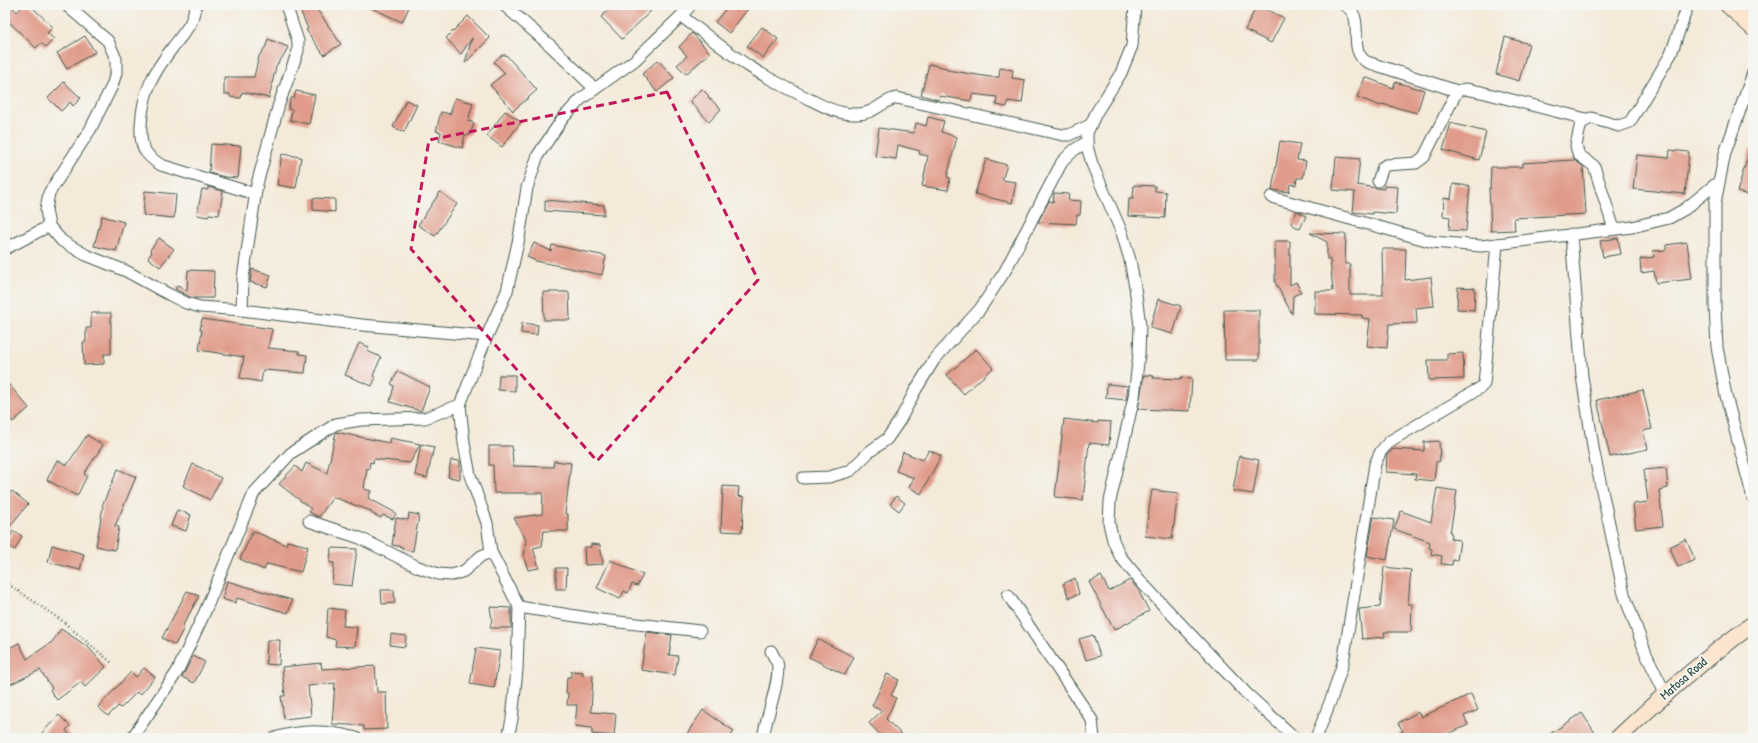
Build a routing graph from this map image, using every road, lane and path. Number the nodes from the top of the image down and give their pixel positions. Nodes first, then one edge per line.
1 (66, 5) edge
2 (196, 5) edge
3 (286, 5) edge
4 (504, 5) edge
5 (691, 5) edge
6 (1135, 5) edge
7 (1344, 5) edge
8 (1688, 5) edge
9 (1728, 5) edge
10 (681, 16) junction
11 (1753, 28) edge
12 (1753, 74) edge
13 (595, 90) junction
14 (1457, 91) junction
15 (1586, 119) junction
16 (1090, 125) junction
17 (1087, 142) junction
18 (1378, 181) dead end
19 (1717, 183) junction
20 (256, 194) junction
21 (1271, 197) dead end
22 (49, 226) junction
23 (1614, 229) junction
24 (1571, 234) junction
25 (1496, 244) junction
26 (5, 249) edge
27 (242, 310) junction
28 (486, 336) junction
29 (460, 405) junction
30 (803, 478) dead end
31 (1753, 498) edge
32 (309, 521) dead end
33 (491, 552) junction
34 (5, 582) edge
35 (1008, 595) dead end
36 (519, 607) junction
37 (1753, 624) edge
38 (700, 631) dead end
39 (771, 651) dead end
40 (112, 663) dead end
41 (1665, 693) junction
42 (132, 738) edge
43 (275, 738) edge
44 (356, 738) edge
45 (508, 738) edge
46 (763, 738) edge
47 (1094, 738) edge
48 (1295, 738) edge
49 (1316, 738) edge
50 (1618, 738) edge

1 - 22 street
2 - 20 street
3 - 20 street
4 - 13 street
5 - 10 street
6 - 16 street
7 - 14 street
8 - 15 street
9 - 11 street
10 - 13 street
10 - 16 street
12 - 19 street
13 - 28 street
14 - 15 street
14 - 18 street
15 - 23 street
16 - 17 street
17 - 30 street
17 - 48 street
19 - 23 street
19 - 31 street
20 - 27 street
21 - 25 street
22 - 26 street
22 - 27 street
23 - 24 street
24 - 25 street
24 - 41 street
25 - 49 street
27 - 28 street
28 - 29 street
29 - 33 street
29 - 42 street
32 - 33 street
33 - 36 street
34 - 40 path
35 - 47 street
36 - 38 street
36 - 45 street
37 - 41 street, Matosa Road
39 - 46 street
41 - 50 street, Matosa Road
43 - 44 street

